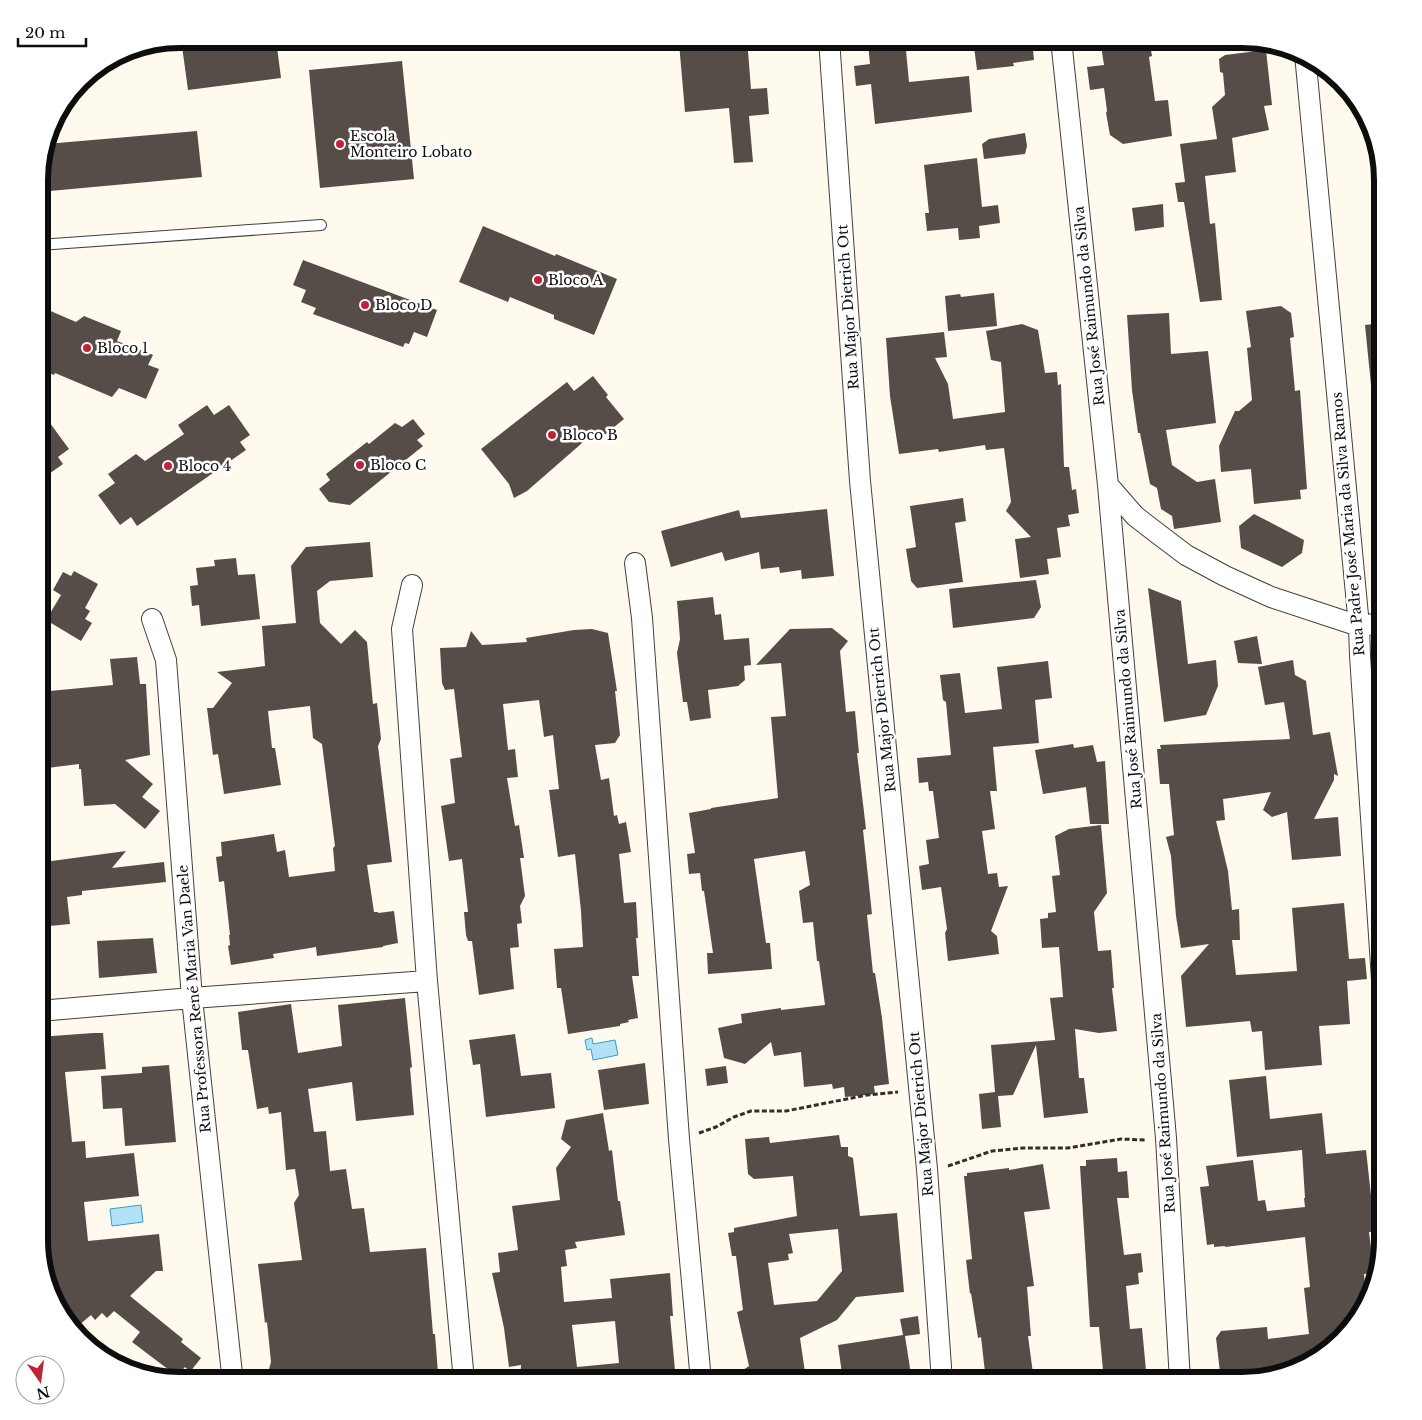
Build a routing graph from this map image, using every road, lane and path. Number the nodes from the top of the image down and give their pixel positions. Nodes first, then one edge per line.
1 (830, 48) edge
2 (1062, 48) edge
3 (1306, 64) edge
4 (321, 225) dead end
5 (48, 244) edge
6 (1108, 485) junction
7 (635, 563) dead end
8 (412, 585) dead end
9 (152, 619) dead end
10 (1374, 624) edge
11 (1359, 626) junction
12 (1374, 866) edge
13 (427, 981) junction
14 (192, 998) junction
15 (48, 1010) edge
16 (919, 1091) junction
17 (1166, 1138) junction
18 (679, 1139) junction
19 (927, 1170) junction
20 (231, 1372) edge
21 (463, 1372) edge
22 (700, 1372) edge
23 (941, 1372) edge
24 (1179, 1372) edge

1 - 16 street, Rua Major Dietrich Ott
2 - 6 street, Rua José Raimundo da Silva
3 - 11 street, Rua Padre José Maria da Silva Ramos
4 - 5 lane
6 - 11 street
6 - 17 street, Rua José Raimundo da Silva
7 - 18 street
8 - 13 street
9 - 14 street, Rua Professora René Maria Van Daele
10 - 11 street
11 - 12 street, Rua Padre José Maria da Silva Ramos
13 - 14 street
13 - 21 street
14 - 15 street
14 - 20 street, Rua Professora René Maria Van Daele
16 - 18 path
16 - 19 street, Rua Major Dietrich Ott
17 - 19 path
17 - 24 street, Rua José Raimundo da Silva
18 - 22 street
19 - 23 street, Rua Major Dietrich Ott

